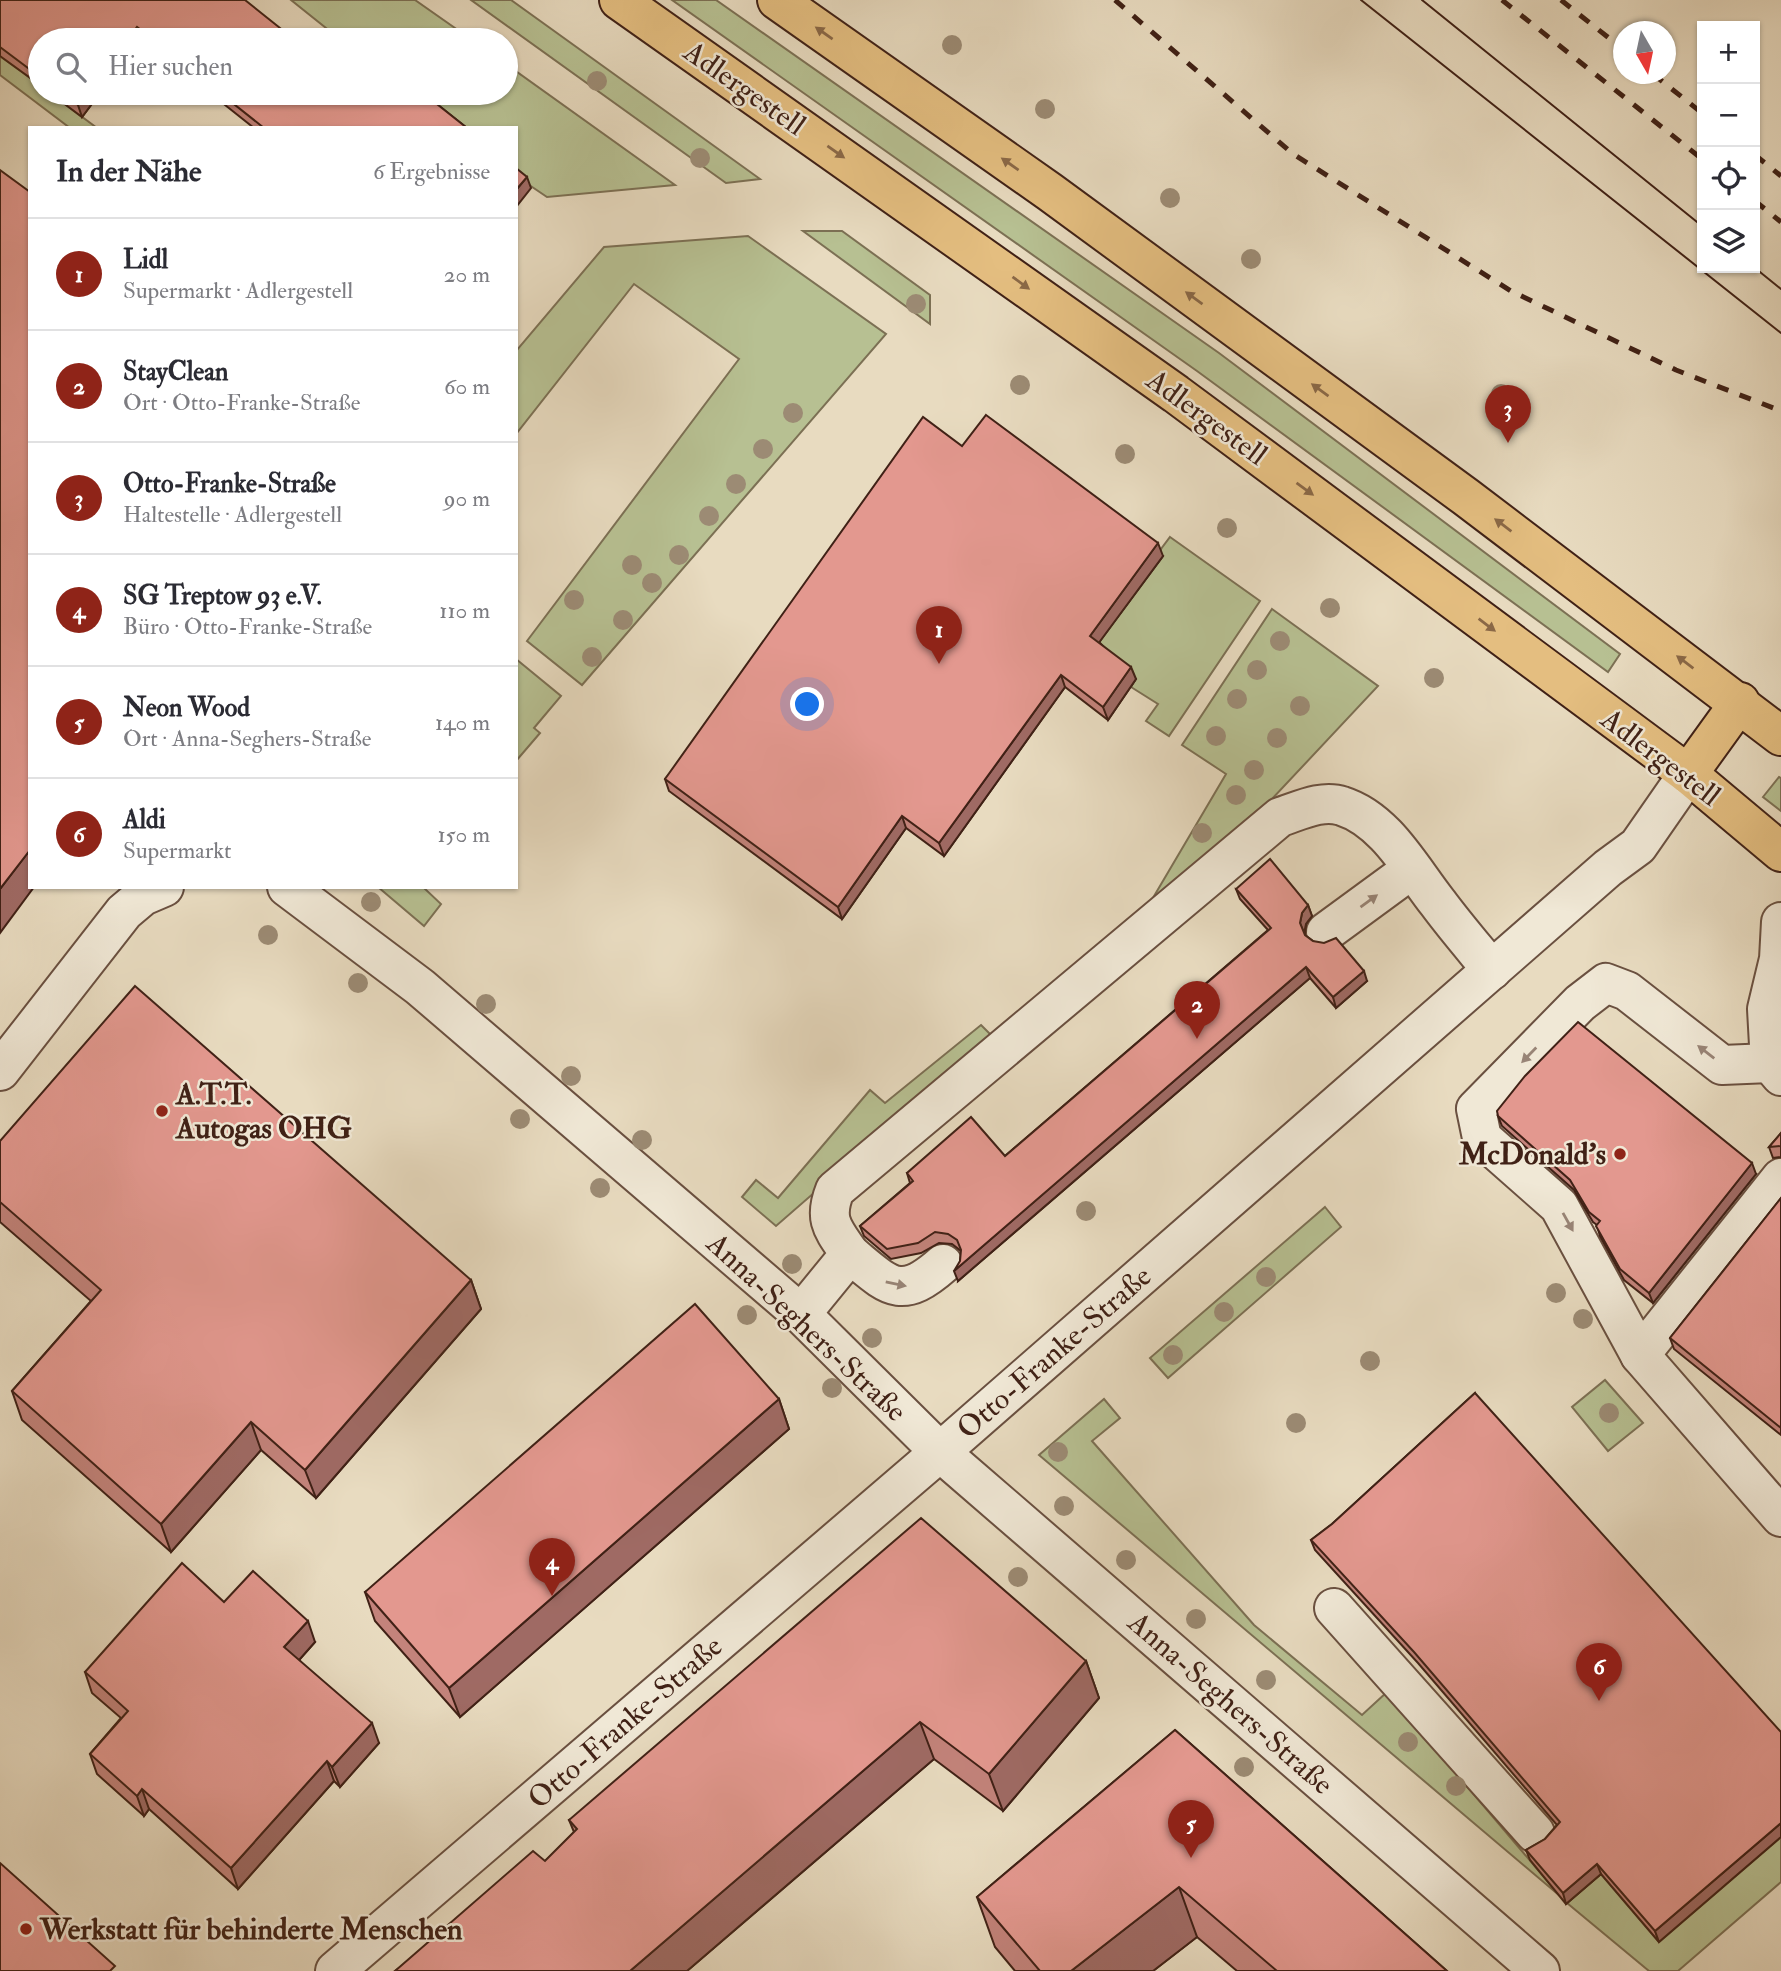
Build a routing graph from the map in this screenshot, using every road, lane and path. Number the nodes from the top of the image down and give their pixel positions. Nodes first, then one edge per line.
1 (619, 0) edge
2 (777, 0) edge
3 (1740, 702) junction
4 (1781, 736) edge
5 (1688, 774) junction
6 (1781, 852) edge
7 (1412, 869) junction
8 (159, 889) edge
9 (290, 889) edge
10 (1781, 922) edge
11 (1326, 932) dead end
12 (1492, 970) junction
13 (1775, 1069) edge
14 (0, 1071) edge
15 (1781, 1178) edge
16 (850, 1254) junction
17 (943, 1264) dead end
18 (801, 1314) junction
19 (1640, 1355) junction
20 (940, 1452) junction
21 (1781, 1517) edge
22 (1334, 1608) dead end
23 (1535, 1833) dead end
24 (335, 1971) edge
25 (1540, 1971) edge

1 -> 5 main road, Adlergestell
3 -> 2 main road
3 - 4 main road
3 - 5 main road, Otto-Franke-Straße
5 - 6 main road, Adlergestell
5 - 12 street, Otto-Franke-Straße
11 -> 7 street
7 - 12 street
7 - 16 street
8 - 14 street
9 - 18 street, Anna-Seghers-Straße
10 - 13 street
12 - 20 street, Otto-Franke-Straße
13 -> 19 street
15 - 19 street
16 -> 17 street
16 - 18 street
18 - 20 street, Anna-Seghers-Straße
19 - 21 street
20 - 24 street, Otto-Franke-Straße
20 - 25 street, Anna-Seghers-Straße
22 - 23 street

